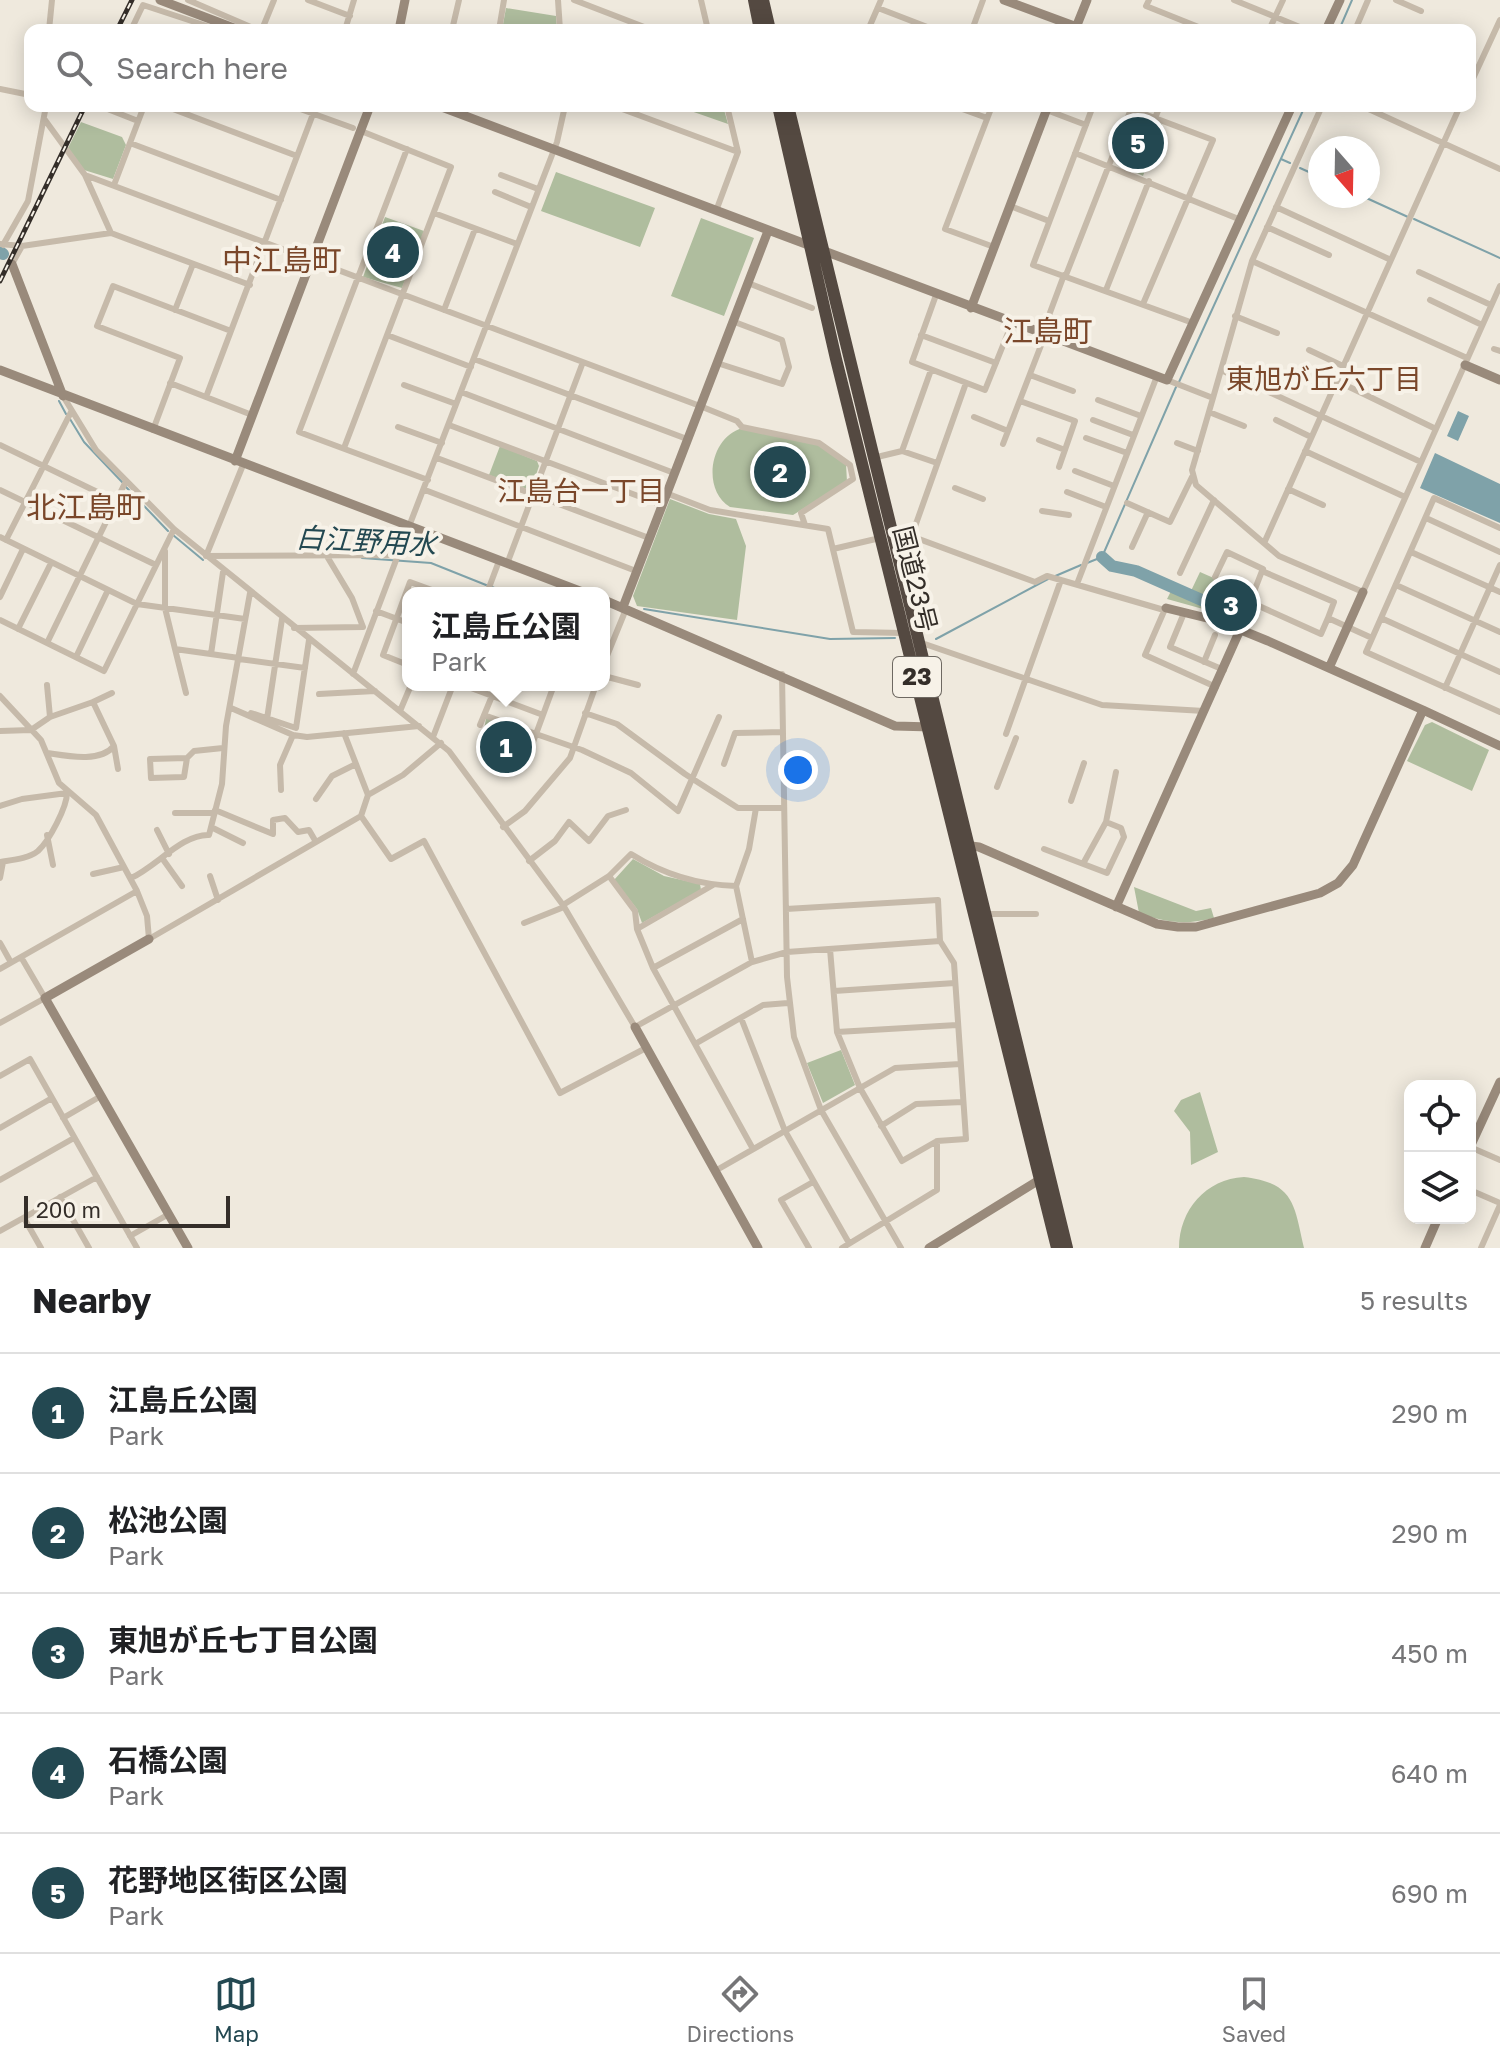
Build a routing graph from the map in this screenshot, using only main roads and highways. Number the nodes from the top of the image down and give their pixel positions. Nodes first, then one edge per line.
1 (754, 0) edge
2 (763, 0) edge
3 (759, 24) edge
4 (769, 24) edge
5 (779, 112) edge
6 (789, 112) edge
7 (887, 534) junction
8 (934, 726) junction
9 (1045, 1177) junction
10 (1057, 1248) edge
11 (1067, 1248) edge

1 - 3 highway
2 - 4 highway
5 - 7 highway, 国道23号 / 23
6 - 7 highway, 国道23号 / 23
7 - 8 highway, 国道23号 / 23
7 - 8 highway, 国道23号 / 23
8 - 9 highway, 国道23号 / 23
9 - 10 highway, 国道23号 / 23
9 - 11 highway, 国道23号 / 23

